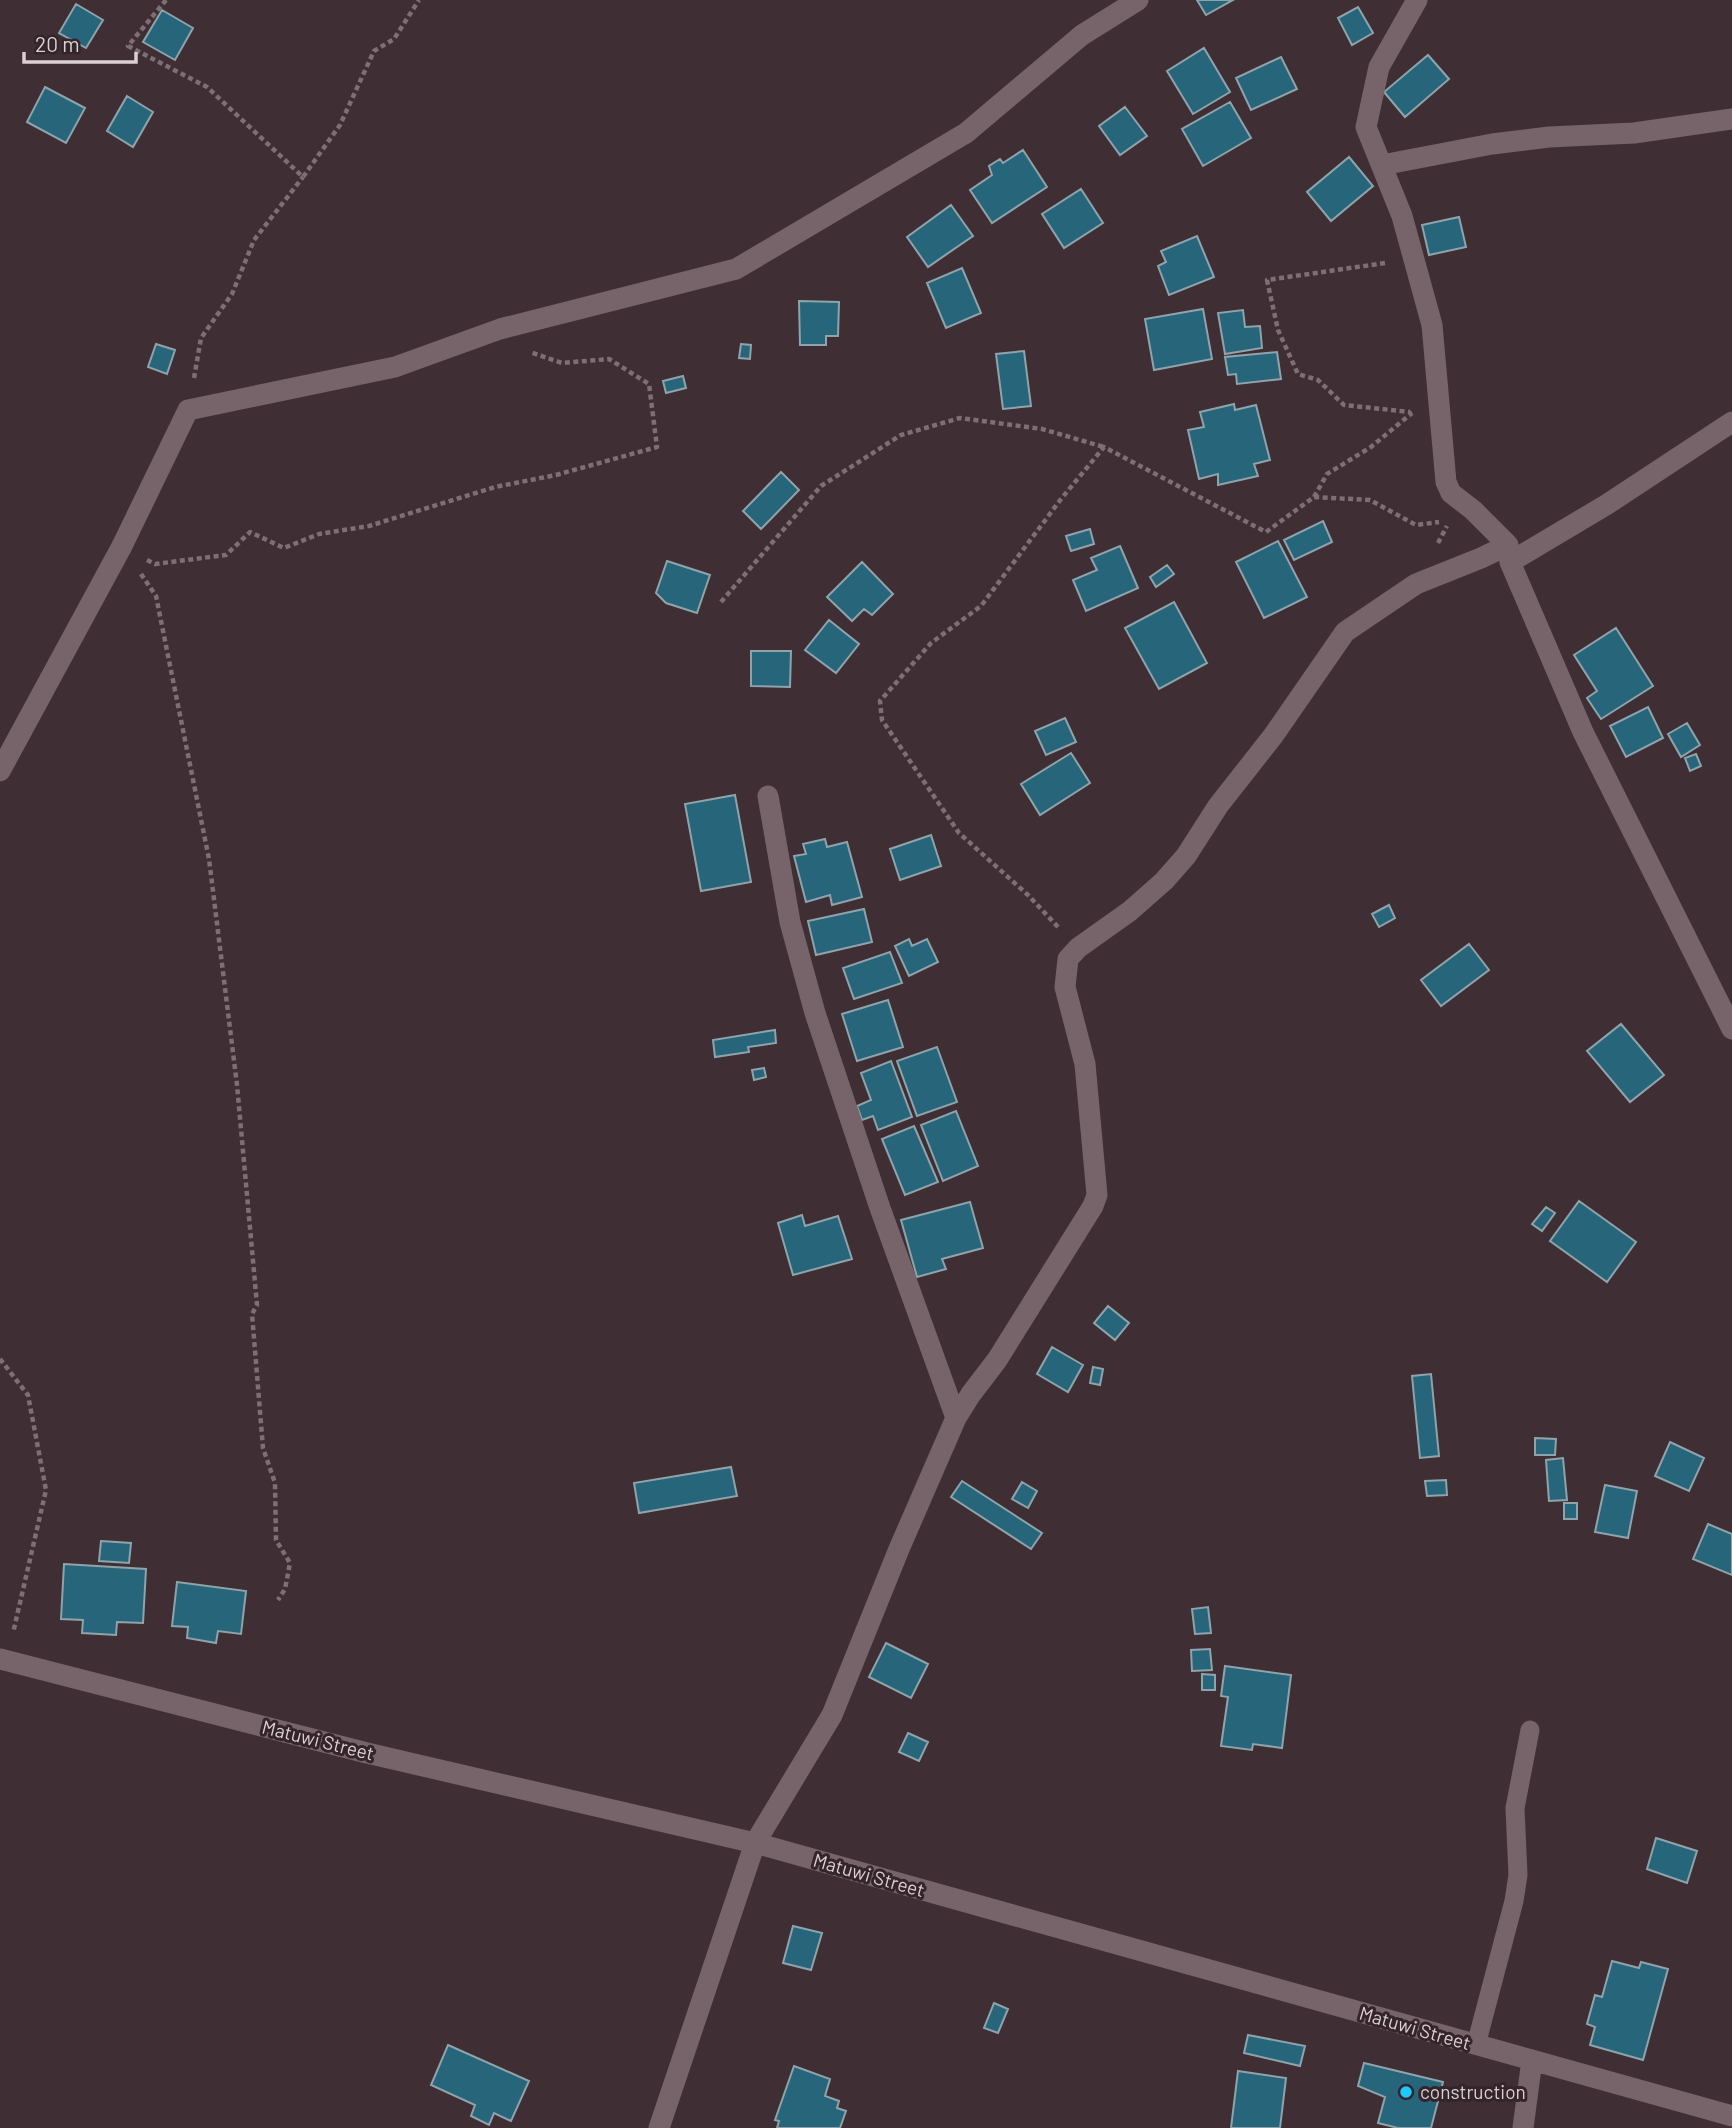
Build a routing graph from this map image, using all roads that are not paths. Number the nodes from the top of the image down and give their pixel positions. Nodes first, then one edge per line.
1 (1138, 0) edge
2 (1417, 0) edge
3 (1732, 119) edge
4 (1382, 165) junction
5 (1732, 422) edge
6 (1509, 553) junction
7 (0, 771) edge
8 (768, 796) dead end
9 (1731, 1026) edge
10 (956, 1418) junction
11 (3, 1660) edge
12 (1530, 1730) dead end
13 (755, 1843) junction
14 (1476, 2045) junction
15 (1532, 2060) junction
16 (1732, 2116) edge
17 (659, 2128) edge
18 (1522, 2128) edge

1 - 7 street
2 - 4 street
3 - 4 street
4 - 6 street
5 - 6 street
6 - 9 street
6 - 10 street
8 - 10 street
10 - 13 street
11 - 13 street, Matuwi Street
12 - 14 lane
13 - 14 street, Matuwi Street
13 - 17 street
14 - 15 street, Matuwi Street
15 - 16 street, Matuwi Street
15 - 18 street

